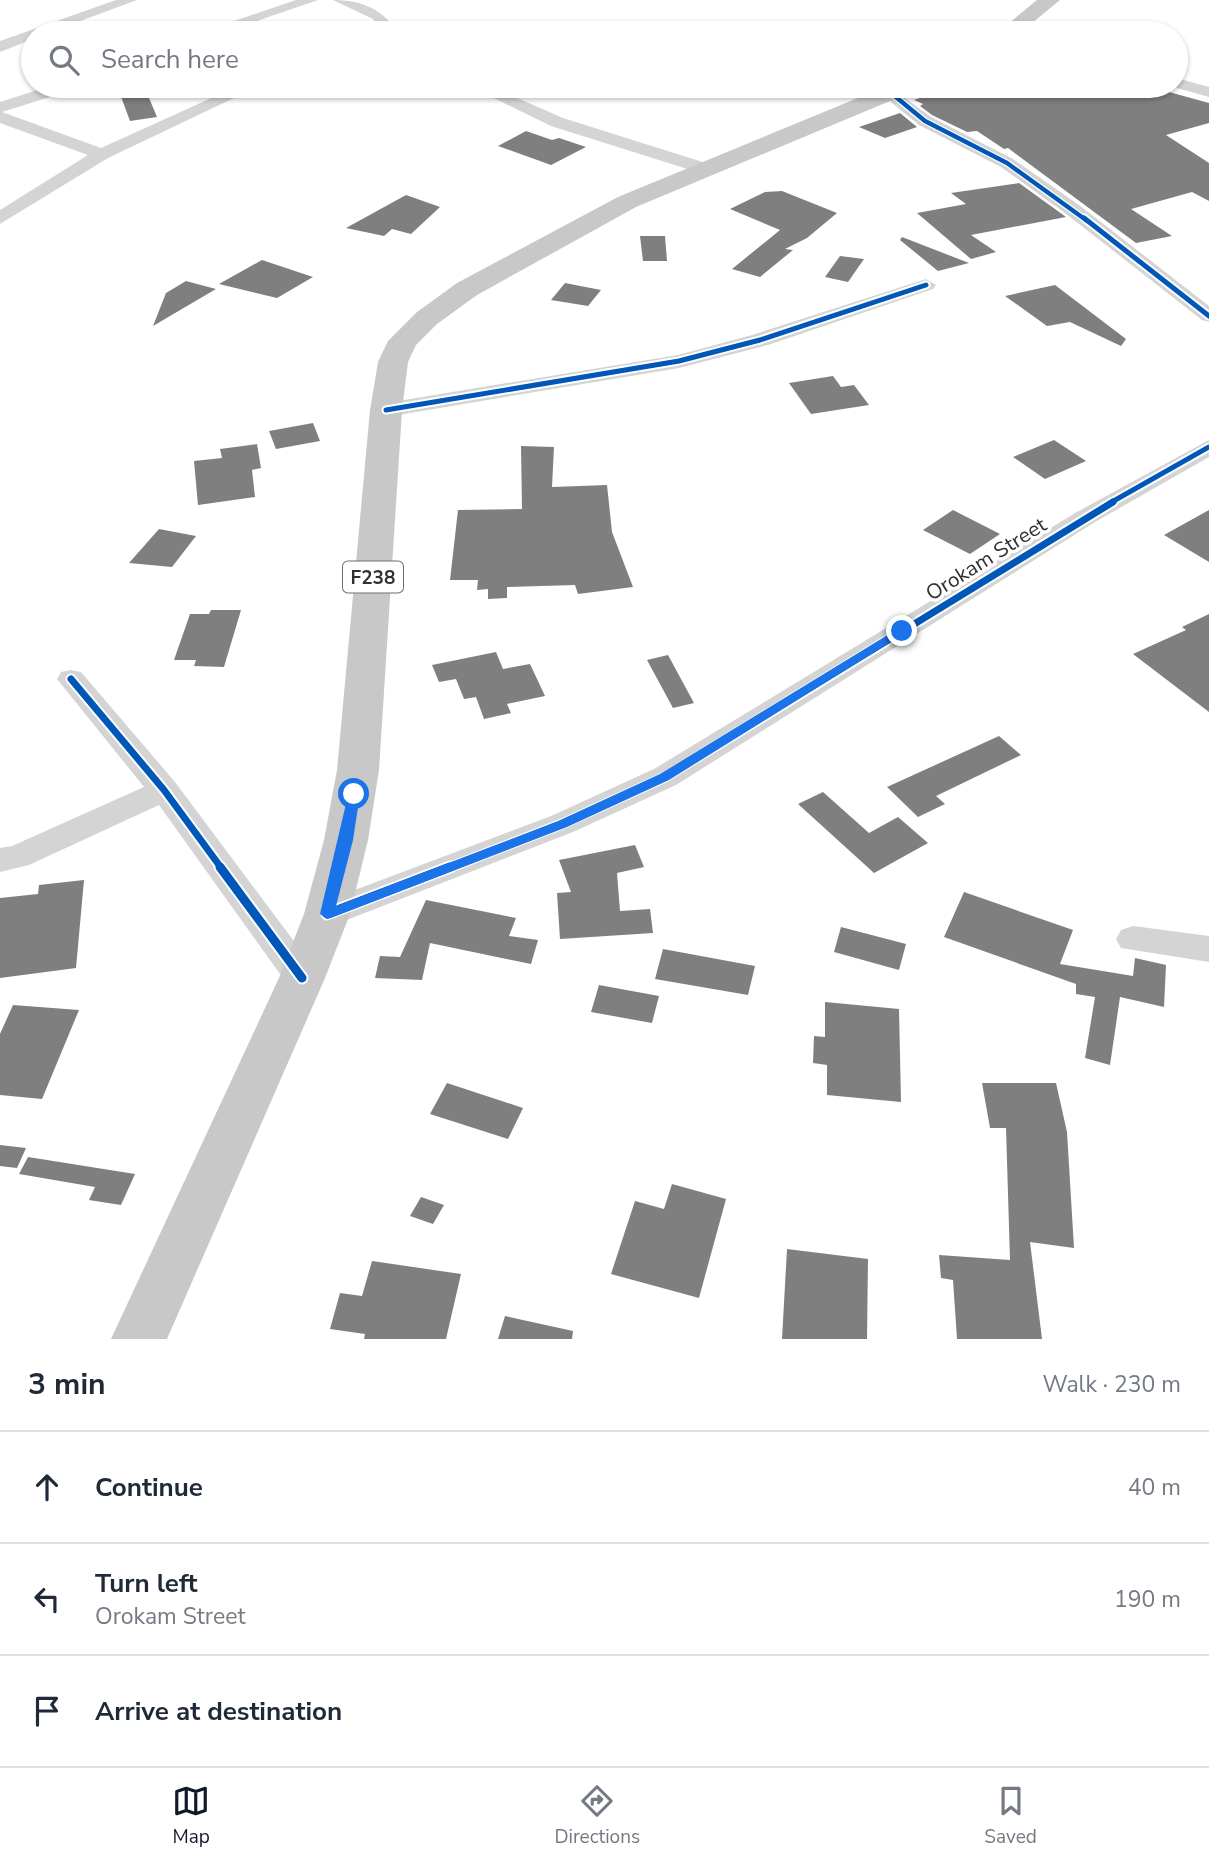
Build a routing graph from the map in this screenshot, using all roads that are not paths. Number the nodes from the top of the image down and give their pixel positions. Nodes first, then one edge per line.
1 (130, 0) edge
2 (311, 0) edge
3 (340, 0) edge
4 (1050, 0) edge
5 (69, 21) edge
6 (245, 21) edge
7 (381, 21) edge
8 (1023, 21) edge
9 (21, 38) edge
10 (0, 47) edge
11 (1188, 86) edge
12 (1209, 92) edge
13 (30, 98) edge
14 (225, 98) edge
15 (504, 98) edge
16 (877, 98) edge
17 (906, 98) edge
18 (0, 108) edge
19 (0, 117) edge
20 (102, 155) junction
21 (706, 169) junction
22 (0, 218) edge
23 (926, 285) dead end
24 (1209, 316) edge
25 (386, 410) junction
26 (1209, 447) edge
27 (71, 679) dead end
28 (164, 790) junction
29 (0, 860) edge
30 (327, 914) junction
31 (1133, 939) dead end
32 (1209, 948) edge
33 (302, 978) junction
34 (139, 1339) edge

1 - 5 street
2 - 6 street
3 - 7 street
4 - 8 main road
9 - 10 street
11 - 12 street
13 - 18 street
14 - 20 street
15 - 21 street
16 - 21 main road, F238
17 - 24 street
19 - 20 street
20 - 22 street
21 - 25 main road, F238
23 - 25 street
25 - 30 main road, F238
26 - 30 street, Orokam Street
27 - 28 street
28 - 29 street
28 - 33 street
30 - 33 main road, F238
31 - 32 street
33 - 34 main road, F238

